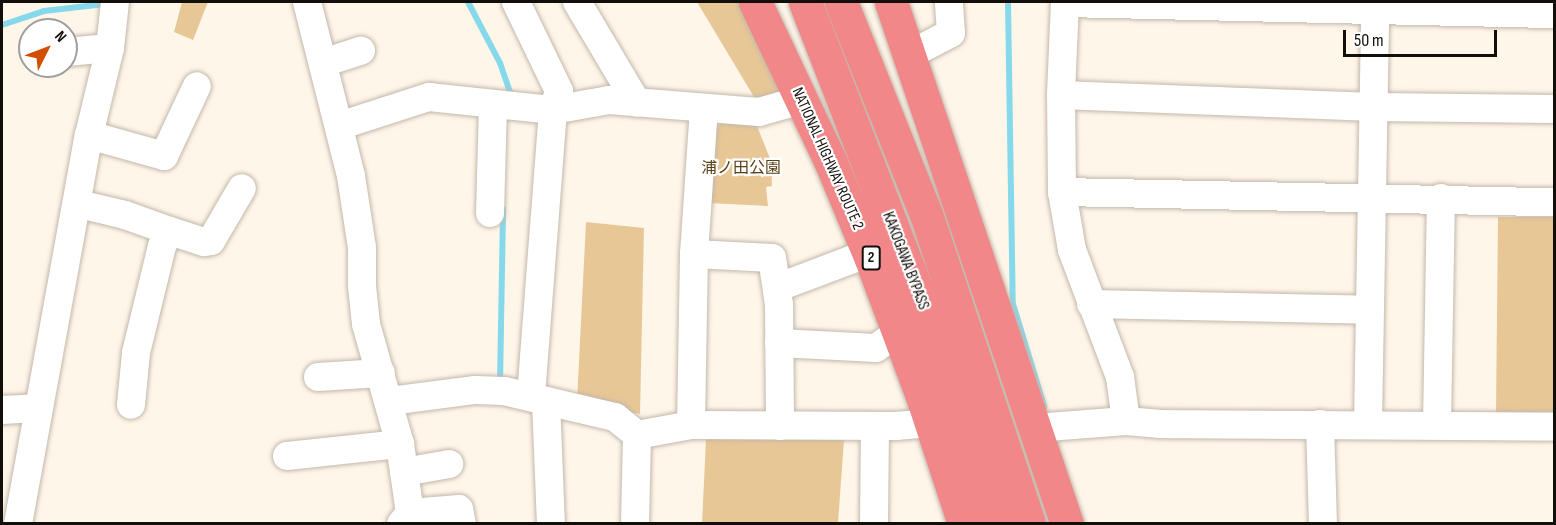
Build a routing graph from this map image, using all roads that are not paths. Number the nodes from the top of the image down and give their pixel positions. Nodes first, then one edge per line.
1 (115, 2) edge
2 (307, 2) edge
3 (516, 2) edge
4 (577, 2) edge
5 (755, 2) edge
6 (777, 2) edge
7 (805, 2) edge
8 (841, 2) edge
9 (875, 2) edge
10 (891, 2) edge
11 (949, 2) edge
12 (1065, 2) edge
13 (1375, 6) edge
14 (1554, 14) edge
15 (93, 49) edge
16 (361, 51) dead end
17 (909, 55) junction
18 (323, 63) junction
19 (198, 86) dead end
20 (1061, 95) junction
21 (801, 100) junction
22 (637, 103) junction
23 (493, 104) junction
24 (1374, 107) junction
25 (704, 108) junction
26 (1554, 109) edge
27 (553, 110) junction
28 (339, 126) junction
29 (89, 135) junction
30 (242, 188) dead end
31 (1062, 192) junction
32 (1372, 197) junction
33 (1441, 198) junction
34 (1554, 202) edge
35 (79, 204) junction
36 (490, 213) dead end
37 (926, 214) junction
38 (170, 231) junction
39 (868, 253) junction
40 (694, 254) junction
41 (787, 284) dead end
42 (1091, 304) junction
43 (1368, 310) junction
44 (898, 332) junction
45 (936, 340) junction
46 (779, 343) junction
47 (381, 373) junction
48 (318, 377) dead end
49 (520, 395) junction
50 (390, 401) junction
51 (131, 405) dead end
52 (38, 408) junction
53 (2, 410) edge
54 (1125, 421) junction
55 (930, 423) junction
56 (1320, 424) junction
57 (1368, 424) junction
58 (1437, 424) junction
59 (691, 425) junction
60 (780, 426) junction
61 (874, 426) junction
62 (1048, 427) junction
63 (1554, 427) edge
64 (637, 435) junction
65 (400, 444) junction
66 (287, 456) dead end
67 (449, 464) dead end
68 (404, 472) junction
69 (628, 511) edge
70 (410, 520) edge
71 (18, 524) edge
72 (462, 524) edge
73 (551, 524) edge
74 (874, 524) edge
75 (964, 524) edge
76 (996, 524) edge
77 (1029, 524) edge
78 (1067, 524) edge
79 (1323, 524) edge

1 - 15 street
2 - 18 street
3 - 27 street
4 - 22 street
5 - 21 highway, NATIONAL HIGHWAY ROUTE 2 / 2
6 - 45 highway
7 - 45 highway, KAKOGAWA BYPASS / 2
8 - 37 highway, KAKOGAWA BYPASS
9 - 37 highway
10 - 17 highway
11 - 17 street
12 - 13 street
12 - 20 street
13 - 14 street
13 - 24 street
15 - 29 street
16 - 18 street
17 - 62 highway
18 - 28 street
19 - 29 street
20 - 24 street
20 - 31 street
21 - 25 street
21 - 39 highway, NATIONAL HIGHWAY ROUTE 2 / 2
22 - 25 street
22 - 27 street
23 - 27 street
23 - 28 street
23 - 36 street
24 - 26 street
24 - 32 street
25 - 40 street
27 - 49 street
28 - 47 street
29 - 35 street
30 - 38 street
31 - 32 street
31 - 42 street
32 - 33 street
32 - 43 street
33 - 34 street
33 - 58 street
35 - 38 street
35 - 52 street
37 - 77 highway, KAKOGAWA BYPASS
38 - 51 street
39 - 41 street
39 - 44 highway, NATIONAL HIGHWAY ROUTE 2 / 2
40 - 46 street
40 - 59 street
42 - 43 street
42 - 54 street
43 - 57 street
44 - 46 street
44 - 55 highway, NATIONAL HIGHWAY ROUTE 2 / 2
45 - 76 highway, KAKOGAWA BYPASS / 2
46 - 60 street
47 - 48 street
47 - 50 street
49 - 50 street
49 - 64 street
49 - 73 street
50 - 65 street
52 - 53 street
52 - 71 street
54 - 56 street
54 - 62 street
55 - 61 street
55 - 75 highway, NATIONAL HIGHWAY ROUTE 2 / 2
56 - 57 street
56 - 79 street
57 - 58 street
58 - 63 street
59 - 60 street
59 - 64 street
60 - 61 street
61 - 74 street
62 - 78 highway
64 - 69 street
65 - 66 street
65 - 68 street
67 - 68 street
68 - 70 street
70 - 72 street

